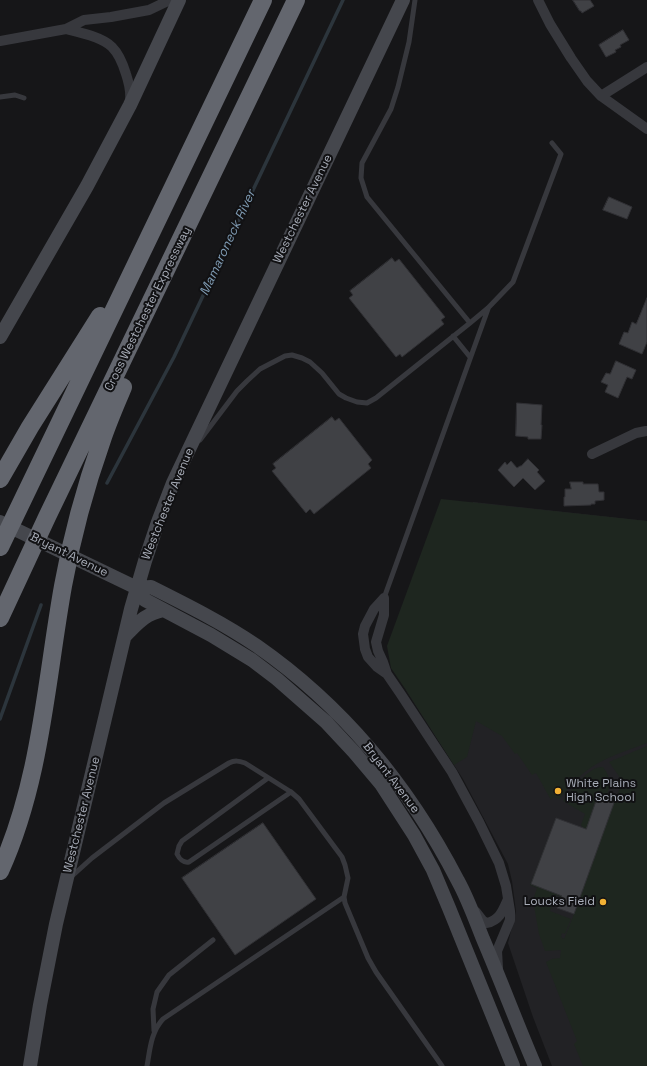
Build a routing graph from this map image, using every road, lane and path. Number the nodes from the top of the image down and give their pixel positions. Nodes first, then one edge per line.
1 (170, 0) edge
2 (179, 0) edge
3 (263, 0) edge
4 (296, 0) edge
5 (403, 0) edge
6 (415, 0) edge
7 (538, 0) edge
8 (66, 29) junction
9 (0, 41) edge
10 (647, 67) edge
11 (601, 96) junction
12 (0, 97) edge
13 (24, 98) dead end
14 (130, 105) junction
15 (647, 129) edge
16 (552, 144) dead end
17 (144, 248) junction
18 (168, 266) junction
19 (488, 308) junction
20 (470, 323) junction
21 (453, 336) junction
22 (0, 337) edge
23 (470, 357) junction
24 (647, 430) edge
25 (592, 454) dead end
26 (182, 464) junction
27 (0, 479) edge
28 (0, 522) edge
29 (0, 547) edge
30 (137, 588) junction
31 (384, 598) junction
32 (164, 610) junction
33 (0, 618) edge
34 (126, 636) junction
35 (386, 674) junction
36 (268, 778) junction
37 (291, 792) junction
38 (0, 871) edge
39 (66, 883) junction
40 (344, 897) junction
41 (508, 899) junction
42 (468, 902) junction
43 (213, 940) dead end
44 (498, 973) junction
45 (154, 1032) junction
46 (30, 1066) edge
47 (147, 1066) edge
48 (442, 1066) edge
49 (512, 1066) edge
50 (535, 1066) edge

1 - 8 street
2 - 14 main road
3 - 17 highway
4 - 18 highway, Cross Westchester Expressway
5 - 26 main road, Westchester Avenue
6 - 20 lane
7 - 11 street
8 - 9 street
8 - 14 street
10 - 11 street
11 - 15 street
12 - 13 lane
14 - 22 main road
16 - 19 lane
17 - 27 highway
17 - 29 highway
18 - 33 highway, Cross Westchester Expressway
18 - 38 highway
19 - 20 lane
19 - 23 lane
20 - 21 lane
21 - 23 lane
21 - 26 lane
23 - 31 lane
24 - 25 street
26 - 30 main road, Westchester Avenue
28 - 30 main road, Bryant Avenue
30 - 32 main road, Bryant Avenue
30 - 34 main road, Westchester Avenue
30 - 42 main road, Bryant Avenue
31 - 35 street
31 - 35 street
32 - 34 main road
32 - 49 main road, Bryant Avenue
34 - 39 main road, Westchester Avenue
35 - 41 street
36 - 37 lane
36 - 37 lane
36 - 39 lane
37 - 40 lane
39 - 46 main road, Westchester Avenue
40 - 45 lane
40 - 48 lane
41 - 42 street
41 - 44 street
42 - 44 main road, Bryant Avenue
43 - 45 lane
44 - 50 main road, Bryant Avenue
45 - 47 lane

